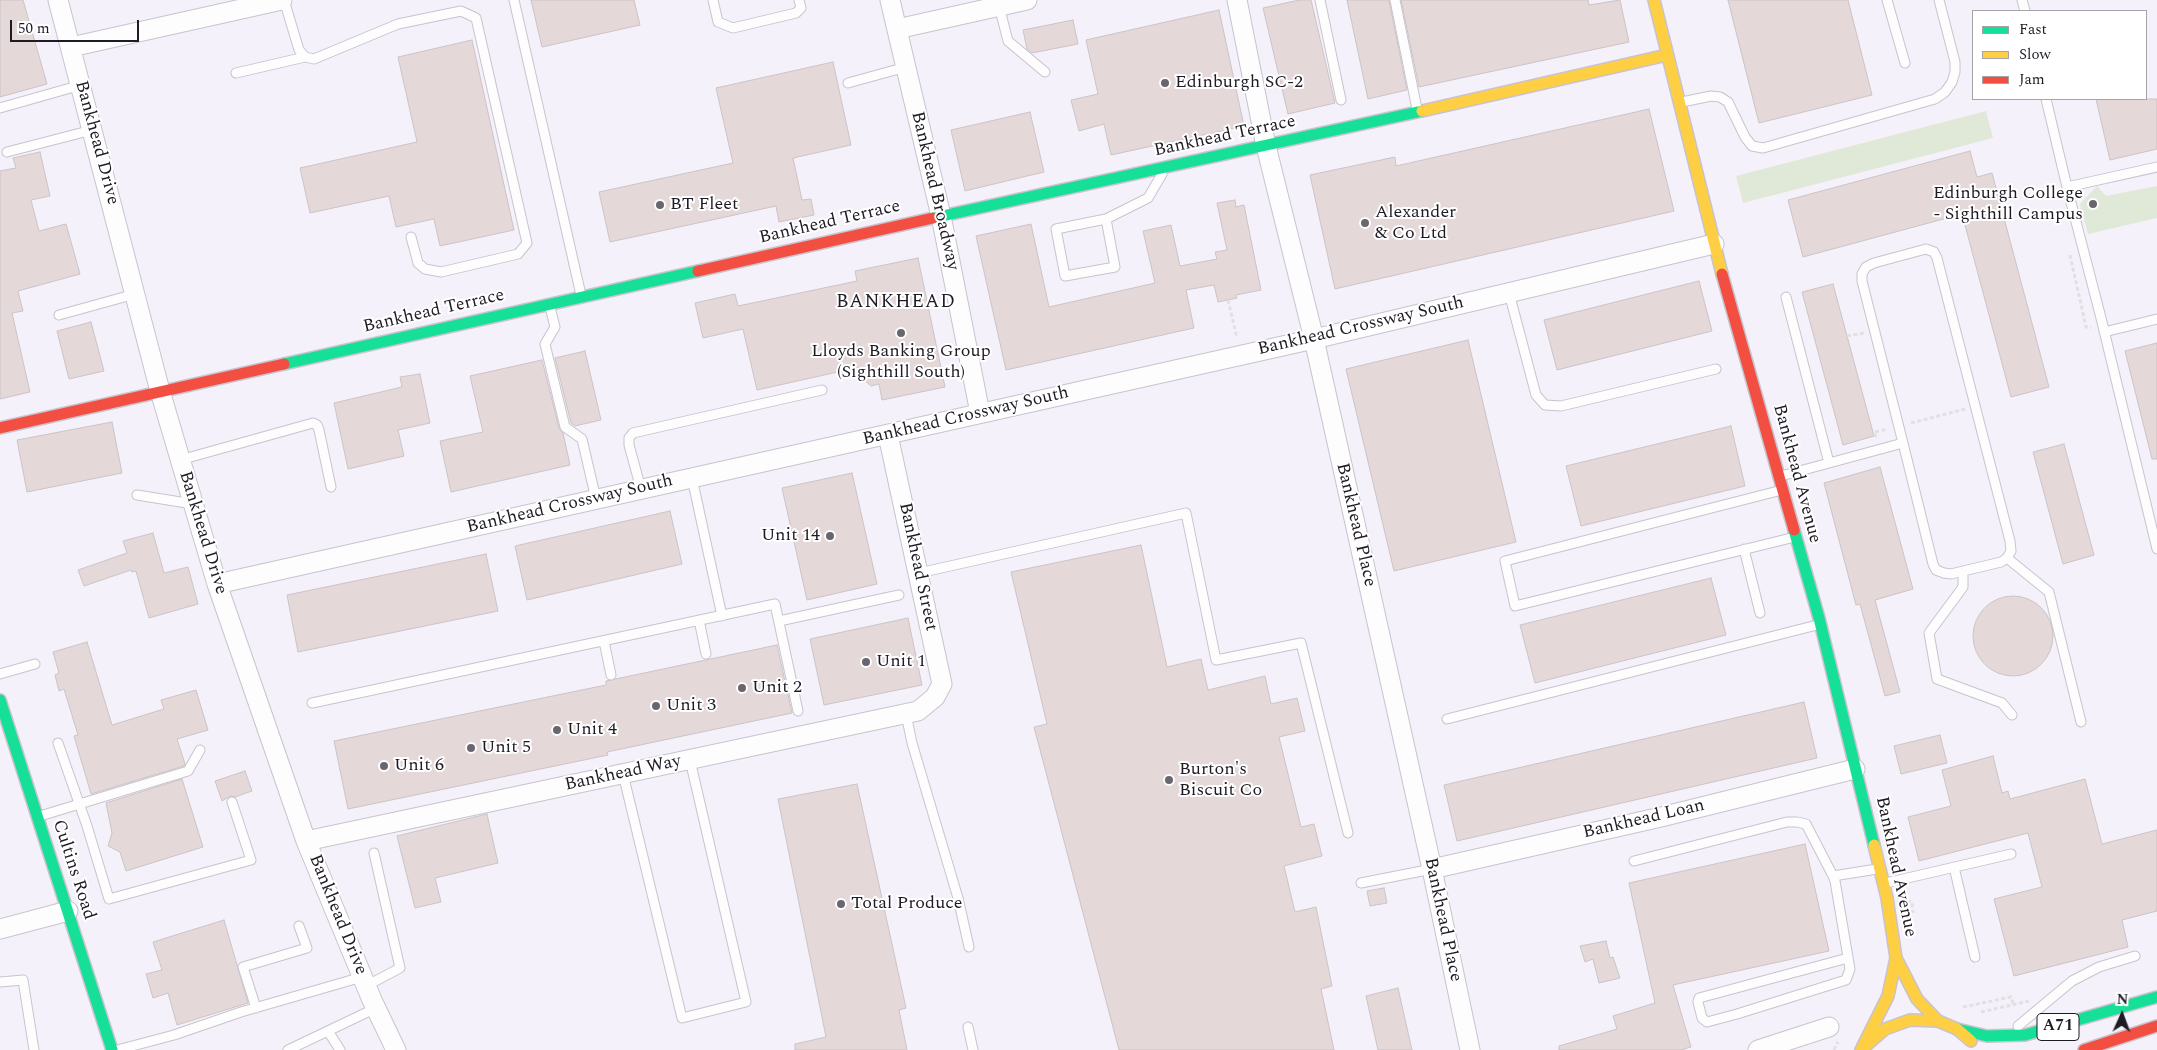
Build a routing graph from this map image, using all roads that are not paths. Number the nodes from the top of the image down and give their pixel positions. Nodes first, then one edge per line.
1 (58, 0) edge
2 (283, 0) edge
3 (514, 0) edge
4 (713, 0) edge
5 (799, 0) edge
6 (890, 0) edge
7 (1027, 0) edge
8 (1237, 0) edge
9 (1320, 0) edge
10 (1395, 0) edge
11 (1654, 0) edge
12 (1887, 0) edge
13 (1938, 0) edge
14 (999, 6) junction
15 (897, 29) junction
16 (71, 47) junction
17 (1667, 55) junction
18 (305, 56) junction
19 (1905, 63) dead end
20 (906, 67) junction
21 (1045, 72) dead end
22 (236, 73) dead end
23 (848, 83) dead end
24 (81, 85) junction
25 (1341, 100) dead end
26 (2046, 100) edge
27 (1679, 102) junction
28 (0, 108) edge
29 (1417, 112) junction
30 (92, 130) junction
31 (1266, 146) junction
32 (7, 152) dead end
33 (2157, 167) edge
34 (1166, 168) junction
35 (2067, 188) junction
36 (941, 216) junction
37 (1106, 219) junction
38 (411, 237) dead end
39 (1714, 244) junction
40 (1510, 293) junction
41 (135, 294) junction
42 (581, 297) junction
43 (1786, 297) dead end
44 (550, 304) junction
45 (59, 315) dead end
46 (2157, 319) edge
47 (2104, 332) junction
48 (1314, 339) junction
49 (1716, 369) dead end
50 (160, 390) junction
51 (822, 390) dead end
52 (980, 413) junction
53 (0, 428) edge
54 (888, 434) junction
55 (1903, 443) junction
56 (180, 460) junction
57 (1829, 463) junction
58 (1779, 477) junction
59 (692, 478) junction
60 (331, 487) dead end
61 (641, 489) junction
62 (1782, 490) junction
63 (136, 495) dead end
64 (596, 499) junction
65 (193, 504) junction
66 (2155, 533) edge
67 (1795, 537) junction
68 (1744, 549) junction
69 (2157, 549) edge
70 (2006, 558) junction
71 (1963, 571) junction
72 (918, 573) junction
73 (216, 584) junction
74 (899, 595) dead end
75 (1760, 613) dead end
76 (722, 616) junction
77 (699, 620) junction
78 (779, 621) junction
79 (1820, 624) junction
80 (604, 641) junction
81 (706, 654) dead end
82 (35, 664) dead end
83 (0, 674) edge
84 (611, 675) dead end
85 (935, 698) joint
86 (0, 700) edge
87 (312, 703) dead end
88 (798, 711) dead end
89 (906, 714) junction
90 (2012, 715) dead end
91 (1447, 719) dead end
92 (2081, 722) dead end
93 (58, 743) dead end
94 (200, 750) dead end
95 (690, 760) junction
96 (1855, 769) junction
97 (624, 774) junction
98 (232, 802) dead end
99 (79, 804) junction
100 (38, 817) junction
101 (1348, 833) dead end
102 (306, 841) junction
103 (374, 853) dead end
104 (2011, 854) dead end
105 (1634, 861) dead end
106 (1954, 867) junction
107 (1432, 869) junction
108 (1880, 869) junction
109 (1833, 876) junction
110 (1361, 883) dead end
111 (1883, 883) junction
112 (68, 912) junction
113 (299, 926) dead end
114 (0, 929) edge
115 (969, 947) dead end
116 (2135, 956) dead end
117 (1975, 957) dead end
118 (1848, 958) junction
119 (1896, 958) junction
120 (364, 981) junction
121 (0, 982) edge
122 (2157, 997) edge
123 (256, 1008) junction
124 (376, 1008) junction
125 (1938, 1021) junction
126 (2157, 1026) edge
127 (968, 1027) dead end
128 (1829, 1027) dead end
129 (1957, 1028) junction
130 (328, 1031) junction
131 (2004, 1037) junction
132 (1861, 1049) edge
133 (34, 1050) edge
134 (112, 1050) edge
135 (117, 1050) edge
136 (288, 1050) edge
137 (340, 1050) edge
138 (396, 1050) edge
139 (973, 1050) edge
140 (1470, 1050) edge
141 (1758, 1050) edge
142 (1977, 1050) edge
143 (2084, 1050) edge

1 - 16 street, Bankhead Drive
2 - 16 street
2 - 18 lane
3 - 42 lane
4 - 5 lane
6 - 15 street, Bankhead Broadway
7 - 14 street
8 - 31 street, Bankhead Place
9 - 25 lane
10 - 29 lane
11 - 17 street, Bankhead Avenue
12 - 19 lane
13 - 27 lane
14 - 15 street
14 - 21 lane
15 - 20 street, Bankhead Broadway
16 - 24 street, Bankhead Drive
17 - 27 street, Bankhead Avenue
17 - 29 street, Bankhead Terrace
18 - 22 lane
18 - 38 lane
20 - 23 lane
20 - 36 street, Bankhead Broadway
24 - 28 lane
24 - 30 street, Bankhead Drive
26 - 35 lane
27 - 39 street, Bankhead Avenue
29 - 31 street, Bankhead Terrace
30 - 32 lane
30 - 41 street, Bankhead Drive
31 - 34 street, Bankhead Terrace
31 - 48 street, Bankhead Place
33 - 35 lane
34 - 36 street, Bankhead Terrace
34 - 37 lane
35 - 47 lane
36 - 42 street, Bankhead Terrace
36 - 52 street, Bankhead Broadway
37 - 37 lane
39 - 40 street, Bankhead Crossway South
39 - 58 street, Bankhead Avenue
40 - 48 street, Bankhead Crossway South
40 - 49 lane
41 - 45 lane
41 - 50 street, Bankhead Drive
42 - 44 street, Bankhead Terrace
43 - 57 lane
44 - 50 street, Bankhead Terrace
44 - 64 lane
46 - 47 lane
47 - 66 lane
48 - 52 street, Bankhead Crossway South
48 - 107 street, Bankhead Place
50 - 53 street, Bankhead Terrace
50 - 56 street, Bankhead Drive
51 - 61 lane
52 - 54 street, Bankhead Crossway South
54 - 59 street, Bankhead Crossway South
54 - 72 street, Bankhead Street
55 - 57 lane
55 - 70 lane
55 - 71 lane
56 - 60 lane
56 - 65 street, Bankhead Drive
57 - 58 lane
58 - 62 street, Bankhead Avenue
59 - 61 street, Bankhead Crossway South
59 - 76 lane
61 - 64 street, Bankhead Crossway South
62 - 67 street, Bankhead Avenue
62 - 68 lane
63 - 65 lane
64 - 73 street, Bankhead Crossway South
65 - 73 street, Bankhead Drive
66 - 69 lane
67 - 68 lane
67 - 79 street, Bankhead Avenue
68 - 75 lane
70 - 71 lane
70 - 92 lane
71 - 90 lane
72 - 85 street, Bankhead Street
72 - 101 lane
73 - 102 street, Bankhead Drive
74 - 78 lane
76 - 77 lane
76 - 78 lane
77 - 80 lane
77 - 81 lane
78 - 88 lane
79 - 91 lane
79 - 96 street, Bankhead Avenue
80 - 84 lane
80 - 87 lane
82 - 83 lane
85 - 89 street, Bankhead Way
86 - 100 street, Cultins Road
89 - 95 street, Bankhead Way
89 - 115 lane
93 - 99 lane
94 - 99 lane
95 - 97 street, Bankhead Way
95 - 97 lane
96 - 107 street, Bankhead Loan
96 - 108 street, Bankhead Avenue
97 - 102 street, Bankhead Way
98 - 99 lane
99 - 100 lane
100 - 112 street, Cultins Road
102 - 120 street, Bankhead Drive
103 - 120 lane
104 - 106 lane
105 - 109 lane
106 - 111 lane
106 - 117 lane
107 - 110 lane
107 - 140 street, Bankhead Place
108 - 109 lane
108 - 111 street, Bankhead Avenue
109 - 118 lane
111 - 119 street, Bankhead Avenue
112 - 114 street
112 - 134 street, Cultins Road
113 - 123 lane
116 - 131 lane
118 - 118 lane
119 - 125 street, Bankhead Avenue
119 - 132 street, Bankhead Avenue
120 - 123 lane
120 - 124 street, Bankhead Drive
121 - 133 lane
122 - 131 street, A71
123 - 135 lane
124 - 130 lane
124 - 138 street, Bankhead Drive
125 - 129 street, A71
125 - 132 street, A71
126 - 143 street, A71
127 - 139 lane
128 - 141 street
129 - 131 street, A71
129 - 142 street, A71
130 - 136 lane
130 - 137 lane

